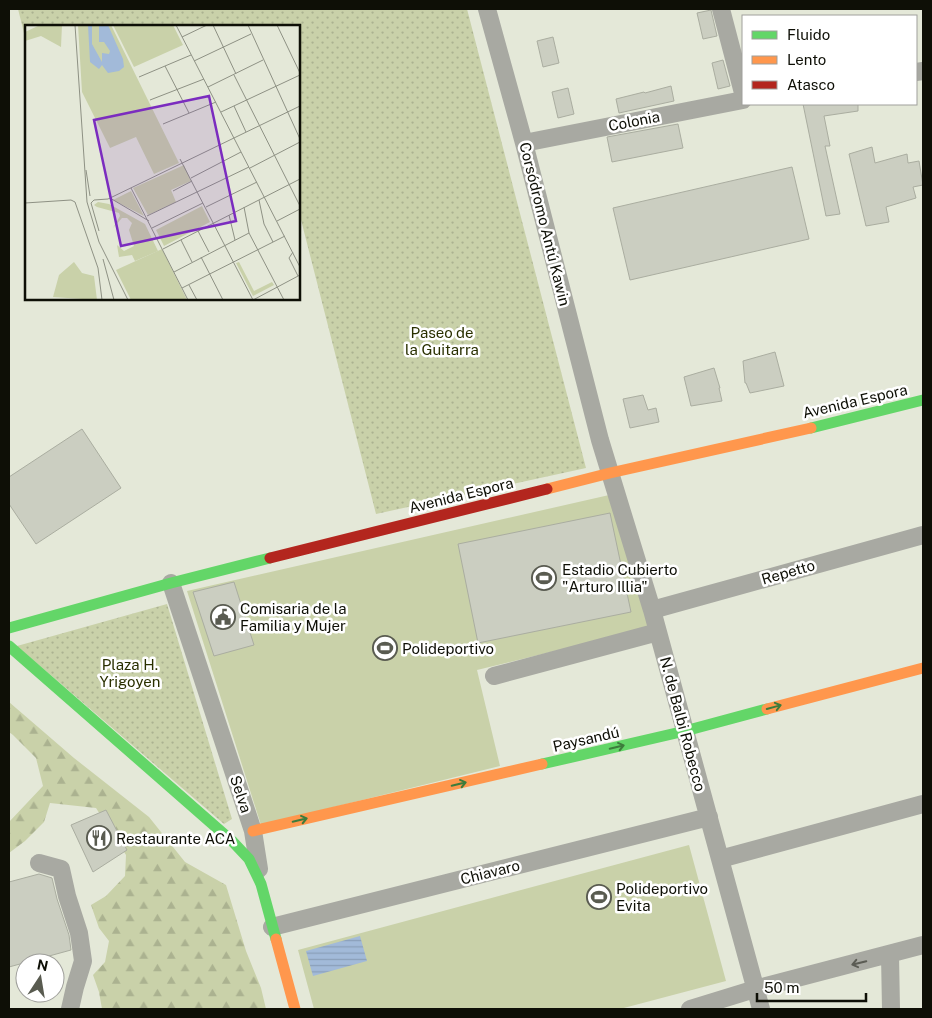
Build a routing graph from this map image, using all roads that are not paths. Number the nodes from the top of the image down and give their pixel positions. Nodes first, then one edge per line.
1 (487, 9) edge
2 (721, 9) edge
3 (742, 89) edge
4 (742, 100) edge
5 (524, 143) junction
6 (923, 400) edge
7 (600, 440) joint
8 (610, 473) junction
9 (923, 535) edge
10 (172, 584) junction
11 (652, 610) junction
12 (9, 628) edge
13 (658, 632) junction
14 (9, 646) edge
15 (923, 668) edge
16 (494, 676) dead end
17 (685, 731) junction
18 (923, 804) edge
19 (709, 817) junction
20 (253, 831) junction
21 (720, 858) junction
22 (39, 863) dead end
23 (261, 884) junction
24 (272, 926) junction
25 (923, 945) edge
26 (890, 955) junction
27 (755, 989) junction
28 (70, 1009) edge
29 (295, 1009) edge
30 (690, 1009) edge
31 (761, 1009) edge
32 (891, 1009) edge

1 - 5 street, Corsódromo Antú Kawin
2 - 3 street
4 - 5 street, Colonia
5 - 7 street, Corsódromo Antú Kawin
6 - 8 street, Avenida Espora
7 - 8 street, N. de Balbi Robecco
8 - 10 street, Avenida Espora
8 - 11 street, N. de Balbi Robecco
9 - 11 street, Repetto
10 - 12 street, Avenida Espora
10 - 20 street, Selva
11 - 13 street, N. de Balbi Robecco
13 - 16 street
13 - 17 street, N. de Balbi Robecco
14 - 23 street
17 -> 15 street, Paysandú
17 - 19 street, N. de Balbi Robecco
20 -> 17 street, Paysandú
18 - 21 street
19 - 21 street, N. de Balbi Robecco
19 - 24 street, Chiavaro
20 - 23 street, Selva
21 - 27 street, N. de Balbi Robecco
22 - 28 street
23 - 24 street, Selva
24 - 29 street, Selva
25 - 26 street
26 -> 27 street
26 - 32 street
27 - 30 street
27 - 31 street, N. de Balbi Robecco

